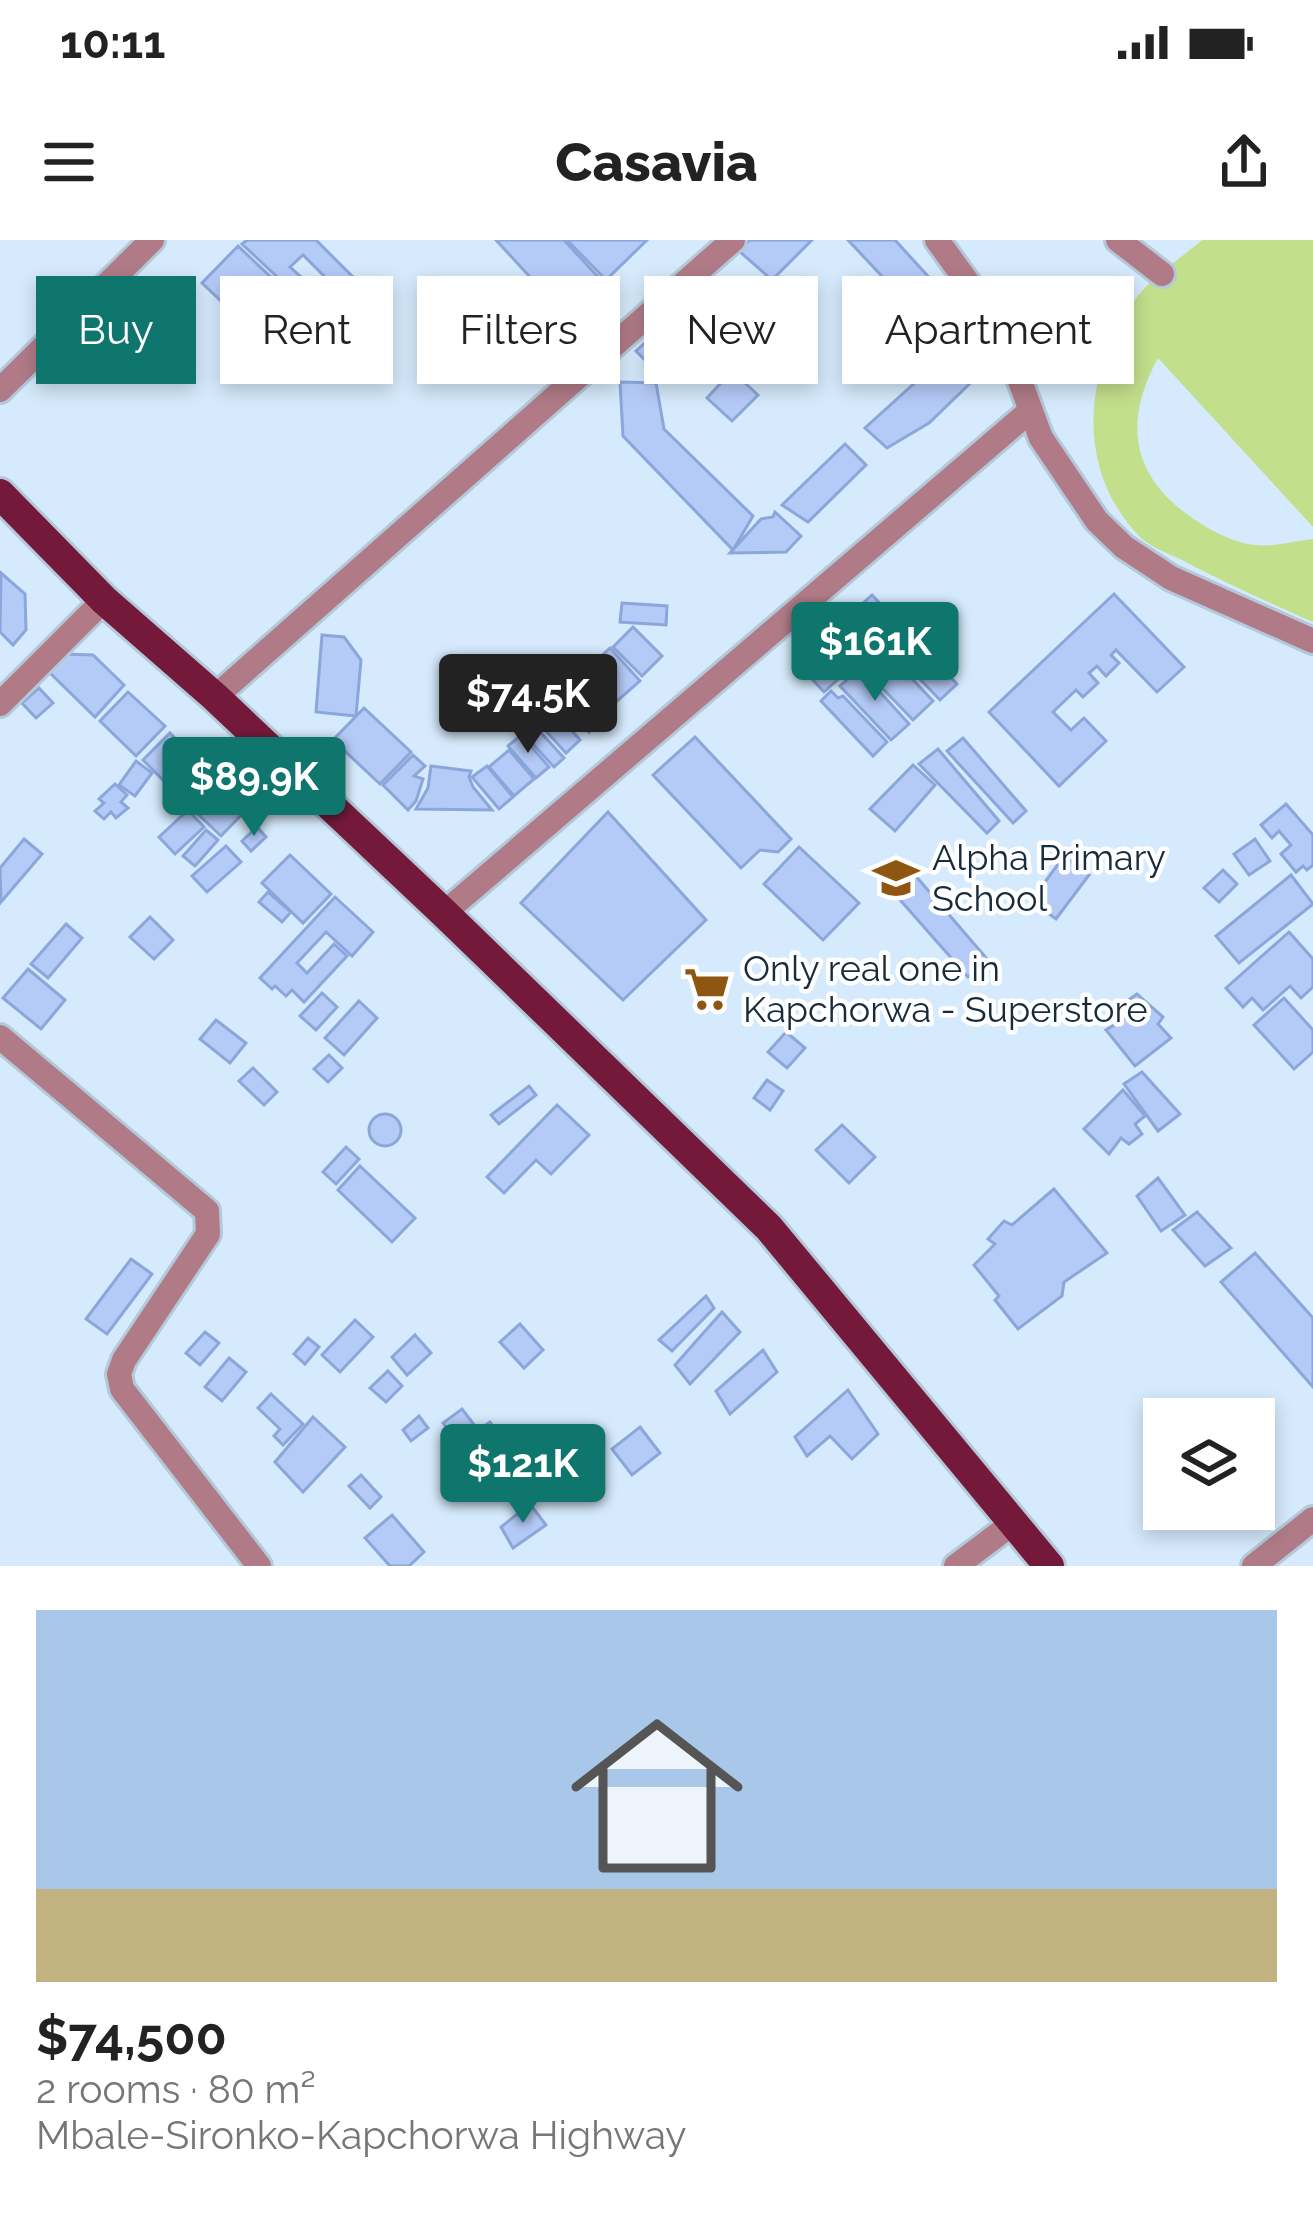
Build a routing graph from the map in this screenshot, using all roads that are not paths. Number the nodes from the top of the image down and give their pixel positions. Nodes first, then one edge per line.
1 (152, 240) edge
2 (733, 240) edge
3 (937, 240) edge
4 (1118, 240) edge
5 (1162, 274) dead end
6 (0, 390) edge
7 (1030, 411) junction
8 (0, 494) edge
9 (104, 600) junction
10 (1313, 641) edge
11 (215, 697) junction
12 (0, 704) edge
13 (444, 913) junction
14 (0, 1036) edge
15 (1313, 1519) edge
16 (1013, 1523) junction
17 (259, 1566) edge
18 (956, 1566) edge
19 (1049, 1566) edge
20 (1254, 1566) edge

1 - 6 street
2 - 11 street
3 - 7 street
4 - 5 street
7 - 10 street
7 - 13 street
8 - 9 main road
9 - 11 main road
9 - 12 street
11 - 13 main road
13 - 16 main road
14 - 17 street
15 - 20 street
16 - 18 street
16 - 19 main road

